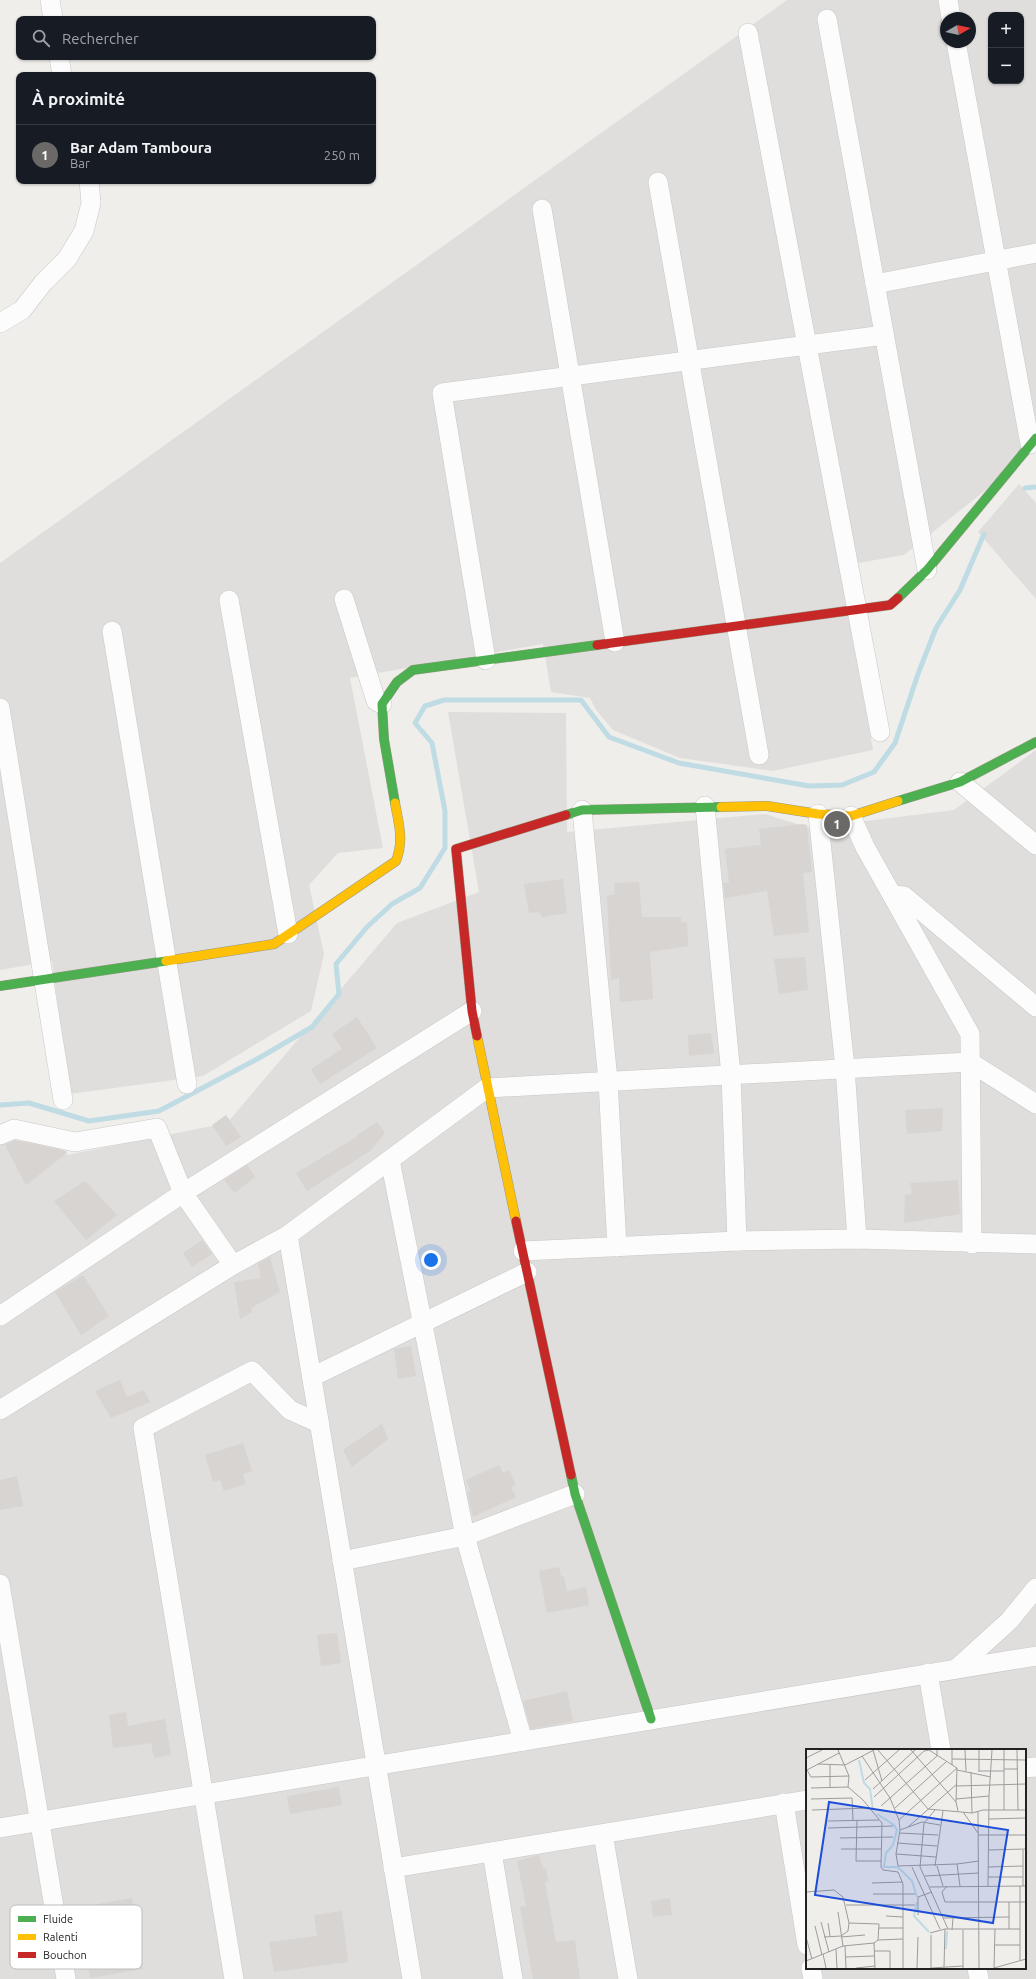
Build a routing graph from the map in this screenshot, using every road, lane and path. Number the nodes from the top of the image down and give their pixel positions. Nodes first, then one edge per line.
1 (50, 0) edge
2 (948, 0) edge
3 (950, 12) edge
4 (53, 16) edge
5 (827, 19) dead end
6 (748, 33) dead end
7 (957, 48) edge
8 (60, 60) edge
9 (62, 72) edge
10 (658, 182) dead end
11 (90, 184) edge
12 (542, 209) dead end
13 (1036, 253) edge
14 (996, 260) junction
15 (875, 284) junction
16 (0, 323) edge
17 (884, 334) junction
18 (807, 345) junction
19 (690, 360) junction
20 (570, 376) junction
21 (1033, 441) edge
22 (927, 570) junction
23 (344, 599) dead end
24 (229, 600) dead end
25 (857, 609) junction
26 (736, 626) junction
27 (112, 631) dead end
28 (615, 642) junction
29 (486, 660) junction
30 (382, 704) junction
31 (0, 708) edge
32 (880, 732) dead end
33 (1036, 742) edge
34 (759, 755) dead end
35 (960, 782) junction
36 (705, 806) junction
37 (582, 810) junction
38 (818, 814) junction
39 (851, 816) junction
40 (1036, 845) edge
41 (892, 895) junction
42 (288, 934) junction
43 (166, 960) junction
44 (43, 979) junction
45 (0, 986) edge
46 (1036, 1007) edge
47 (472, 1011) junction
48 (970, 1062) junction
49 (846, 1068) junction
50 (731, 1075) junction
51 (608, 1081) junction
52 (187, 1084) dead end
53 (487, 1088) junction
54 (63, 1100) dead end
55 (1036, 1104) edge
56 (0, 1135) edge
57 (390, 1160) junction
58 (183, 1193) junction
59 (288, 1235) junction
60 (857, 1239) junction
61 (736, 1241) junction
62 (972, 1244) junction
63 (1036, 1244) edge
64 (617, 1247) junction
65 (523, 1252) junction
66 (232, 1264) junction
67 (527, 1272) junction
68 (0, 1316) edge
69 (423, 1323) junction
70 (312, 1378) junction
71 (0, 1410) edge
72 (319, 1423) junction
73 (575, 1494) junction
74 (465, 1536) junction
75 (342, 1560) junction
76 (0, 1584) edge
77 (1036, 1588) edge
78 (1036, 1656) edge
79 (956, 1669) junction
80 (928, 1673) junction
81 (651, 1719) junction
82 (523, 1741) junction
83 (940, 1749) edge
84 (376, 1765) junction
85 (1036, 1767) edge
86 (1026, 1768) edge
87 (204, 1794) junction
88 (806, 1800) edge
89 (784, 1804) junction
90 (39, 1821) junction
91 (0, 1828) edge
92 (603, 1834) junction
93 (492, 1852) junction
94 (393, 1868) junction
95 (53, 1905) edge
96 (806, 1939) edge
97 (64, 1969) edge
98 (811, 1969) edge
99 (977, 1969) edge
100 (66, 1979) edge
101 (234, 1979) edge
102 (412, 1979) edge
103 (513, 1979) edge
104 (628, 1979) edge
105 (813, 1979) edge
106 (979, 1979) edge

1 - 4 street
2 - 3 street
5 - 15 street
6 - 18 street
7 - 14 street
8 - 9 street
10 - 19 street
11 - 16 street
12 - 20 street
13 - 14 street
14 - 15 street
14 - 21 street
15 - 17 street
17 - 18 street
17 - 22 street
18 - 19 street
18 - 25 street
19 - 20 street
19 - 26 street
20 - 28 street
20 - 29 street
21 - 22 street
22 - 25 street
23 - 30 street
24 - 42 street
25 - 26 street
25 - 32 street
26 - 28 street
26 - 34 street
27 - 43 street
28 - 29 street
29 - 30 street
30 - 42 street
31 - 44 street
33 - 35 street
35 - 39 street
35 - 40 street
36 - 37 street
36 - 38 street
36 - 50 street
37 - 47 street
37 - 51 street
38 - 39 street
38 - 49 street
39 - 41 street
41 - 46 street
41 - 48 street
42 - 43 street
43 - 44 street
43 - 52 street
44 - 45 street
44 - 54 street
47 - 53 street
47 - 58 street
48 - 49 street
48 - 55 street
48 - 62 street
49 - 50 street
49 - 60 street
50 - 51 street
50 - 61 street
51 - 53 street
51 - 64 street
53 - 57 street
53 - 65 street
56 - 58 street
57 - 59 street
57 - 69 street
58 - 66 street
58 - 68 street
59 - 66 street
59 - 70 street
60 - 61 street
60 - 62 street
61 - 64 street
62 - 63 street
64 - 65 street
65 - 67 street
66 - 71 street
67 - 69 street
67 - 73 street
69 - 70 street
69 - 74 street
70 - 72 street
72 - 75 street
72 - 87 street
73 - 74 street
73 - 81 street
74 - 75 street
74 - 82 street
75 - 84 street
76 - 90 street
77 - 79 street
78 - 79 street
79 - 80 street
80 - 81 street
80 - 83 street
81 - 82 street
82 - 84 street
84 - 87 street
84 - 94 street
85 - 86 street
87 - 90 street
87 - 101 street
88 - 89 street
89 - 92 street
89 - 96 street
90 - 91 street
90 - 95 street
92 - 93 street
92 - 104 street
93 - 94 street
93 - 103 street
94 - 102 street
97 - 100 street
98 - 105 street
99 - 106 street

